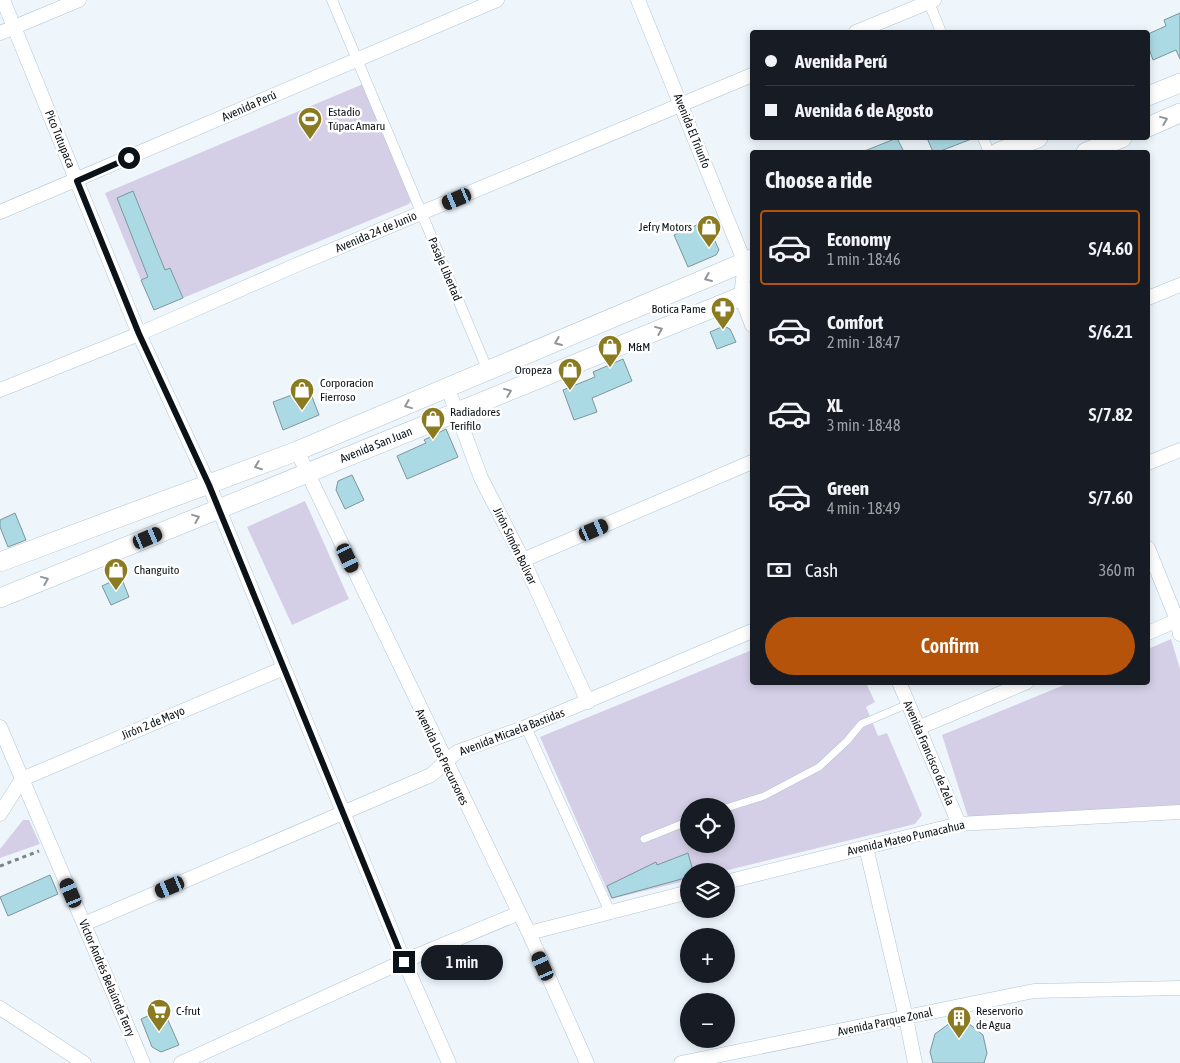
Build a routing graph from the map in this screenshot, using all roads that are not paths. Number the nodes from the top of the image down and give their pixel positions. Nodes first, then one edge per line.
1 (3, 0) edge
2 (79, 0) edge
3 (332, 0) edge
4 (497, 0) edge
5 (638, 0) edge
6 (930, 1) edge
7 (14, 27) junction
8 (861, 30) edge
9 (940, 30) edge
10 (0, 33) edge
11 (357, 58) junction
12 (750, 77) edge
13 (1180, 83) edge
14 (1150, 95) edge
15 (682, 105) junction
16 (1180, 114) edge
17 (1150, 126) edge
18 (1032, 140) edge
19 (1117, 140) edge
20 (1005, 150) edge
21 (1091, 150) edge
22 (77, 181) junction
23 (0, 212) edge
24 (422, 213) junction
25 (749, 261) edge
26 (1180, 285) edge
27 (747, 294) edge
28 (1150, 297) edge
29 (750, 313) edge
30 (139, 334) junction
31 (488, 372) junction
32 (448, 389) junction
33 (0, 390) edge
34 (457, 412) junction
35 (1180, 450) edge
36 (297, 451) junction
37 (1150, 462) edge
38 (750, 463) edge
39 (308, 472) junction
40 (209, 485) junction
41 (219, 509) junction
42 (1150, 553) edge
43 (523, 560) junction
44 (0, 562) edge
45 (0, 598) edge
46 (1179, 624) edge
47 (750, 631) edge
48 (1150, 632) edge
49 (284, 668) junction
50 (899, 685) edge
51 (1020, 685) edge
52 (588, 702) junction
53 (908, 704) junction
54 (0, 727) edge
55 (526, 727) junction
56 (918, 728) junction
57 (445, 762) junction
58 (22, 779) junction
59 (735, 805) edge
60 (1180, 812) edge
61 (344, 813) junction
62 (0, 814) edge
63 (680, 824) edge
64 (959, 824) junction
65 (644, 839) dead end
66 (866, 847) junction
67 (735, 880) edge
68 (680, 894) edge
69 (610, 912) junction
70 (519, 913) junction
71 (84, 924) junction
72 (528, 933) junction
73 (404, 962) junction
74 (1180, 988) edge
75 (0, 1008) edge
76 (906, 1018) junction
77 (84, 1063) edge
78 (143, 1063) edge
79 (181, 1063) edge
80 (449, 1063) edge
81 (587, 1063) edge
82 (681, 1063) edge
83 (915, 1063) edge

1 - 7 street, Pico Tutupaca
2 - 7 street
3 - 11 street, Pasaje Libertad
4 - 11 street, Avenida Perú
5 - 15 street, Avenida El Triunfo
6 - 8 street
6 - 9 street
7 - 10 street
7 - 22 street, Pico Tutupaca
11 - 22 street, Avenida Perú
11 - 24 street, Pasaje Libertad
12 - 15 street, Avenida 24 de Junio
13 - 14 main road
15 - 24 street, Avenida 24 de Junio
15 - 25 street, Avenida El Triunfo
17 -> 16 main road
18 - 20 main road
19 - 21 main road
22 - 23 street, Avenida Perú
22 - 30 street, Pico Tutupaca
24 - 30 street, Avenida 24 de Junio
24 - 31 street, Pasaje Libertad
25 - 27 street
25 -> 31 main road, Avenida San Juan
26 - 28 street
27 - 29 street
34 -> 27 main road, Avenida San Juan
30 - 33 street, Avenida 24 de Junio
30 - 40 street, Pico Tutupaca
31 - 32 main road, Avenida San Juan
32 - 34 street, Jirón Simón Bolívar
32 -> 36 main road, Avenida San Juan
34 - 39 main road, Avenida San Juan
34 - 43 street, Jirón Simón Bolívar
35 - 37 street
36 - 39 street, Avenida Los Precursores
36 -> 40 main road, Avenida San Juan
38 - 43 street
39 - 41 main road, Avenida San Juan
39 - 57 street, Avenida Los Precursores
40 - 41 street, Pico Tutupaca
40 - 44 main road, Avenida San Juan
45 -> 41 main road, Avenida San Juan
41 - 49 street, Pico Tutupaca
42 - 46 street
43 - 52 street, Jirón Simón Bolívar
46 - 48 street
47 - 52 street, Avenida Micaela Bastidas
49 - 58 street, Jirón 2 de Mayo
49 - 61 street, Pico Tutupaca
50 - 53 street, Avenida Francisco de Zela
51 - 56 street
52 - 55 street, Avenida Micaela Bastidas
53 - 56 street, Avenida Francisco de Zela
53 - 59 lane
54 - 58 street, Víctor Andrés Belaúnde Terry
55 - 57 street, Avenida Micaela Bastidas
55 - 69 street
56 - 64 street, Avenida Francisco de Zela
57 - 61 street, Avenida Micaela Bastidas
57 - 70 street, Avenida Los Precursores
58 - 62 street
58 - 71 street, Víctor Andrés Belaúnde Terry
60 - 64 street, Avenida Mateo Pumacahua
61 - 71 street, Avenida Micaela Bastidas
61 - 73 street, Pico Tutupaca
63 - 65 lane
64 - 66 street, Avenida Mateo Pumacahua
66 - 67 street, Avenida Mateo Pumacahua
66 - 76 street
68 - 69 street
69 - 72 street
70 - 72 street, Avenida Los Precursores
70 - 73 street
71 - 78 street, Víctor Andrés Belaúnde Terry
72 - 81 street, Avenida Los Precursores
73 - 79 street
73 - 80 street, Pico Tutupaca
74 - 76 street, Avenida Parque Zonal
75 - 77 street
76 - 82 street, Avenida Parque Zonal
76 - 83 street

